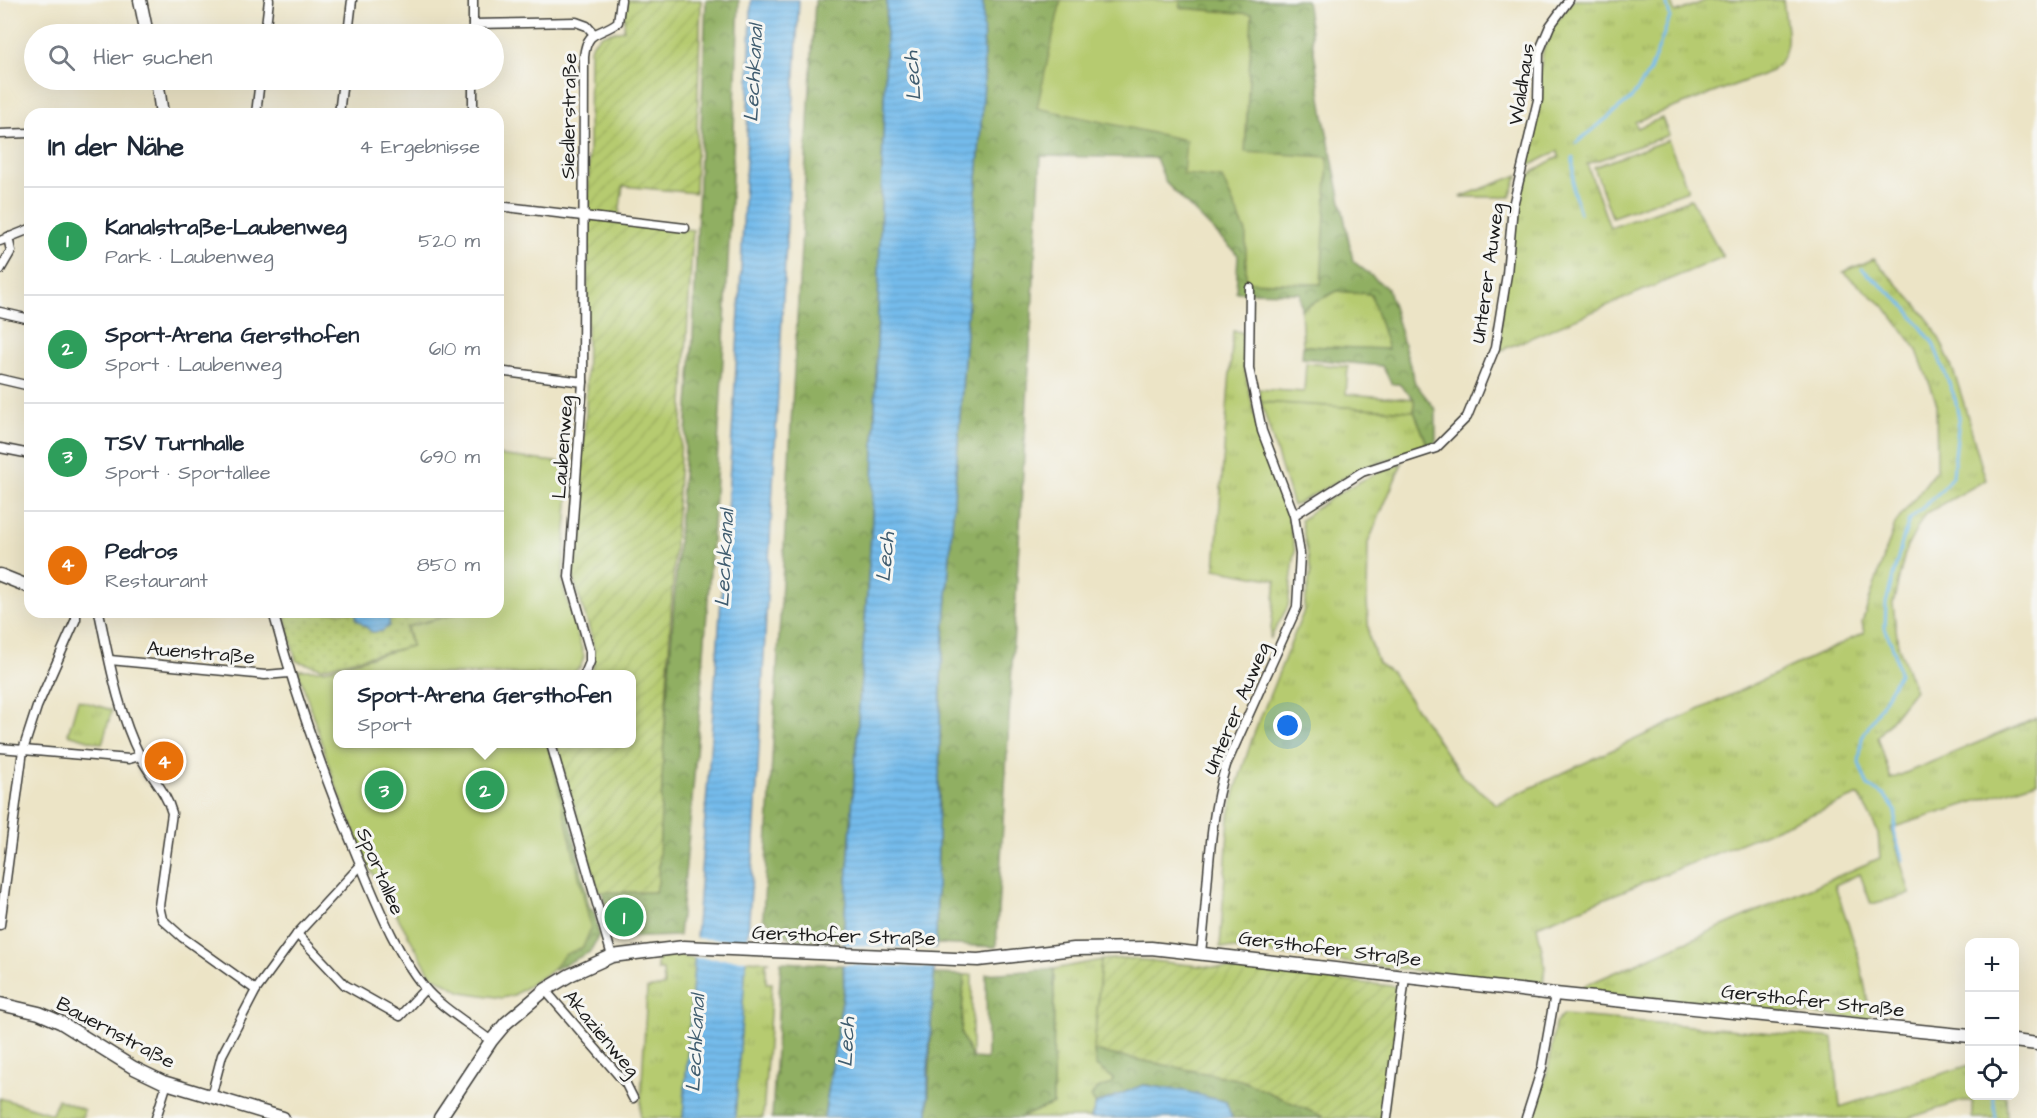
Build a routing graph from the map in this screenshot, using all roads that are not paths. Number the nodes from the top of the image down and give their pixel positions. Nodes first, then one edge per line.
1 (140, 0) edge
2 (269, 0) edge
3 (352, 0) edge
4 (473, 0) edge
5 (621, 0) edge
6 (1569, 0) edge
7 (145, 24) edge
8 (266, 24) edge
9 (349, 24) edge
10 (473, 24) joint
11 (593, 33) junction
12 (158, 90) edge
13 (259, 90) edge
14 (342, 90) edge
15 (473, 90) edge
16 (161, 108) edge
17 (257, 108) edge
18 (340, 108) edge
19 (472, 108) edge
20 (24, 133) edge
21 (0, 134) edge
22 (1519, 179) joint
23 (504, 207) edge
24 (584, 216) junction
25 (685, 228) dead end
26 (24, 231) edge
27 (4, 239) edge
28 (0, 270) edge
29 (1250, 288) dead end
30 (0, 312) edge
31 (24, 318) edge
32 (504, 372) edge
33 (0, 380) edge
34 (583, 382) junction
35 (24, 385) edge
36 (0, 448) edge
37 (24, 453) edge
38 (1294, 515) junction
39 (0, 575) edge
40 (24, 585) edge
41 (75, 618) edge
42 (100, 618) edge
43 (275, 618) edge
44 (110, 660) junction
45 (587, 670) edge
46 (289, 673) junction
47 (0, 748) edge
48 (552, 748) edge
49 (23, 750) junction
50 (140, 756) junction
51 (361, 866) junction
52 (0, 925) edge
53 (297, 934) junction
54 (1201, 952) junction
55 (612, 956) junction
56 (1404, 977) junction
57 (425, 989) junction
58 (256, 990) junction
59 (545, 990) junction
60 (1555, 994) junction
61 (0, 1004) edge
62 (1965, 1035) edge
63 (491, 1041) junction
64 (2019, 1042) edge
65 (2037, 1044) edge
66 (167, 1083) junction
67 (211, 1097) junction
68 (633, 1098) dead end
69 (156, 1118) edge
70 (283, 1118) edge
71 (440, 1118) edge
72 (1387, 1118) edge
73 (1526, 1118) edge

1 - 7 main road
2 - 8 street
3 - 9 street
4 - 10 street
5 - 11 street, Siedlerstraße
6 - 22 street, Waldhaus
10 - 11 street
11 - 24 street, Siedlerstraße
12 - 16 main road
13 - 17 street
14 - 18 street
15 - 19 street
20 - 21 street
22 - 38 street, Unterer Auweg
23 - 24 street
24 - 25 street
24 - 34 street, Laubenweg
26 - 27 street
27 - 28 street
29 - 38 street, Unterer Auweg
30 - 31 street
32 - 34 street
33 - 35 street
34 - 45 street, Laubenweg
36 - 37 street
38 - 54 street, Unterer Auweg
39 - 40 main road
41 - 49 street
42 - 44 street
43 - 46 street, Sportallee
44 - 46 street, Auenstraße
44 - 50 street
46 - 51 street, Sportallee
47 - 49 street
48 - 55 street
49 - 50 street
49 - 52 street
50 - 58 street
51 - 53 street
51 - 57 street, Sportallee
53 - 57 street
53 - 58 street
54 - 55 main road, Gersthofer Straße
54 - 56 main road, Gersthofer Straße
55 - 59 main road, Gersthofer Straße
56 - 60 main road, Gersthofer Straße
56 - 72 street
57 - 63 street, Sportallee
58 - 67 street
59 - 63 main road, Gersthofer Straße
59 - 68 street, Akazienweg
60 - 62 main road, Gersthofer Straße
60 - 73 street
61 - 66 main road, Bauernstraße
63 - 71 main road, Gersthofer Straße
64 - 65 main road
66 - 67 main road, Bauernstraße
66 - 69 street
67 - 70 main road, Bauernstraße

